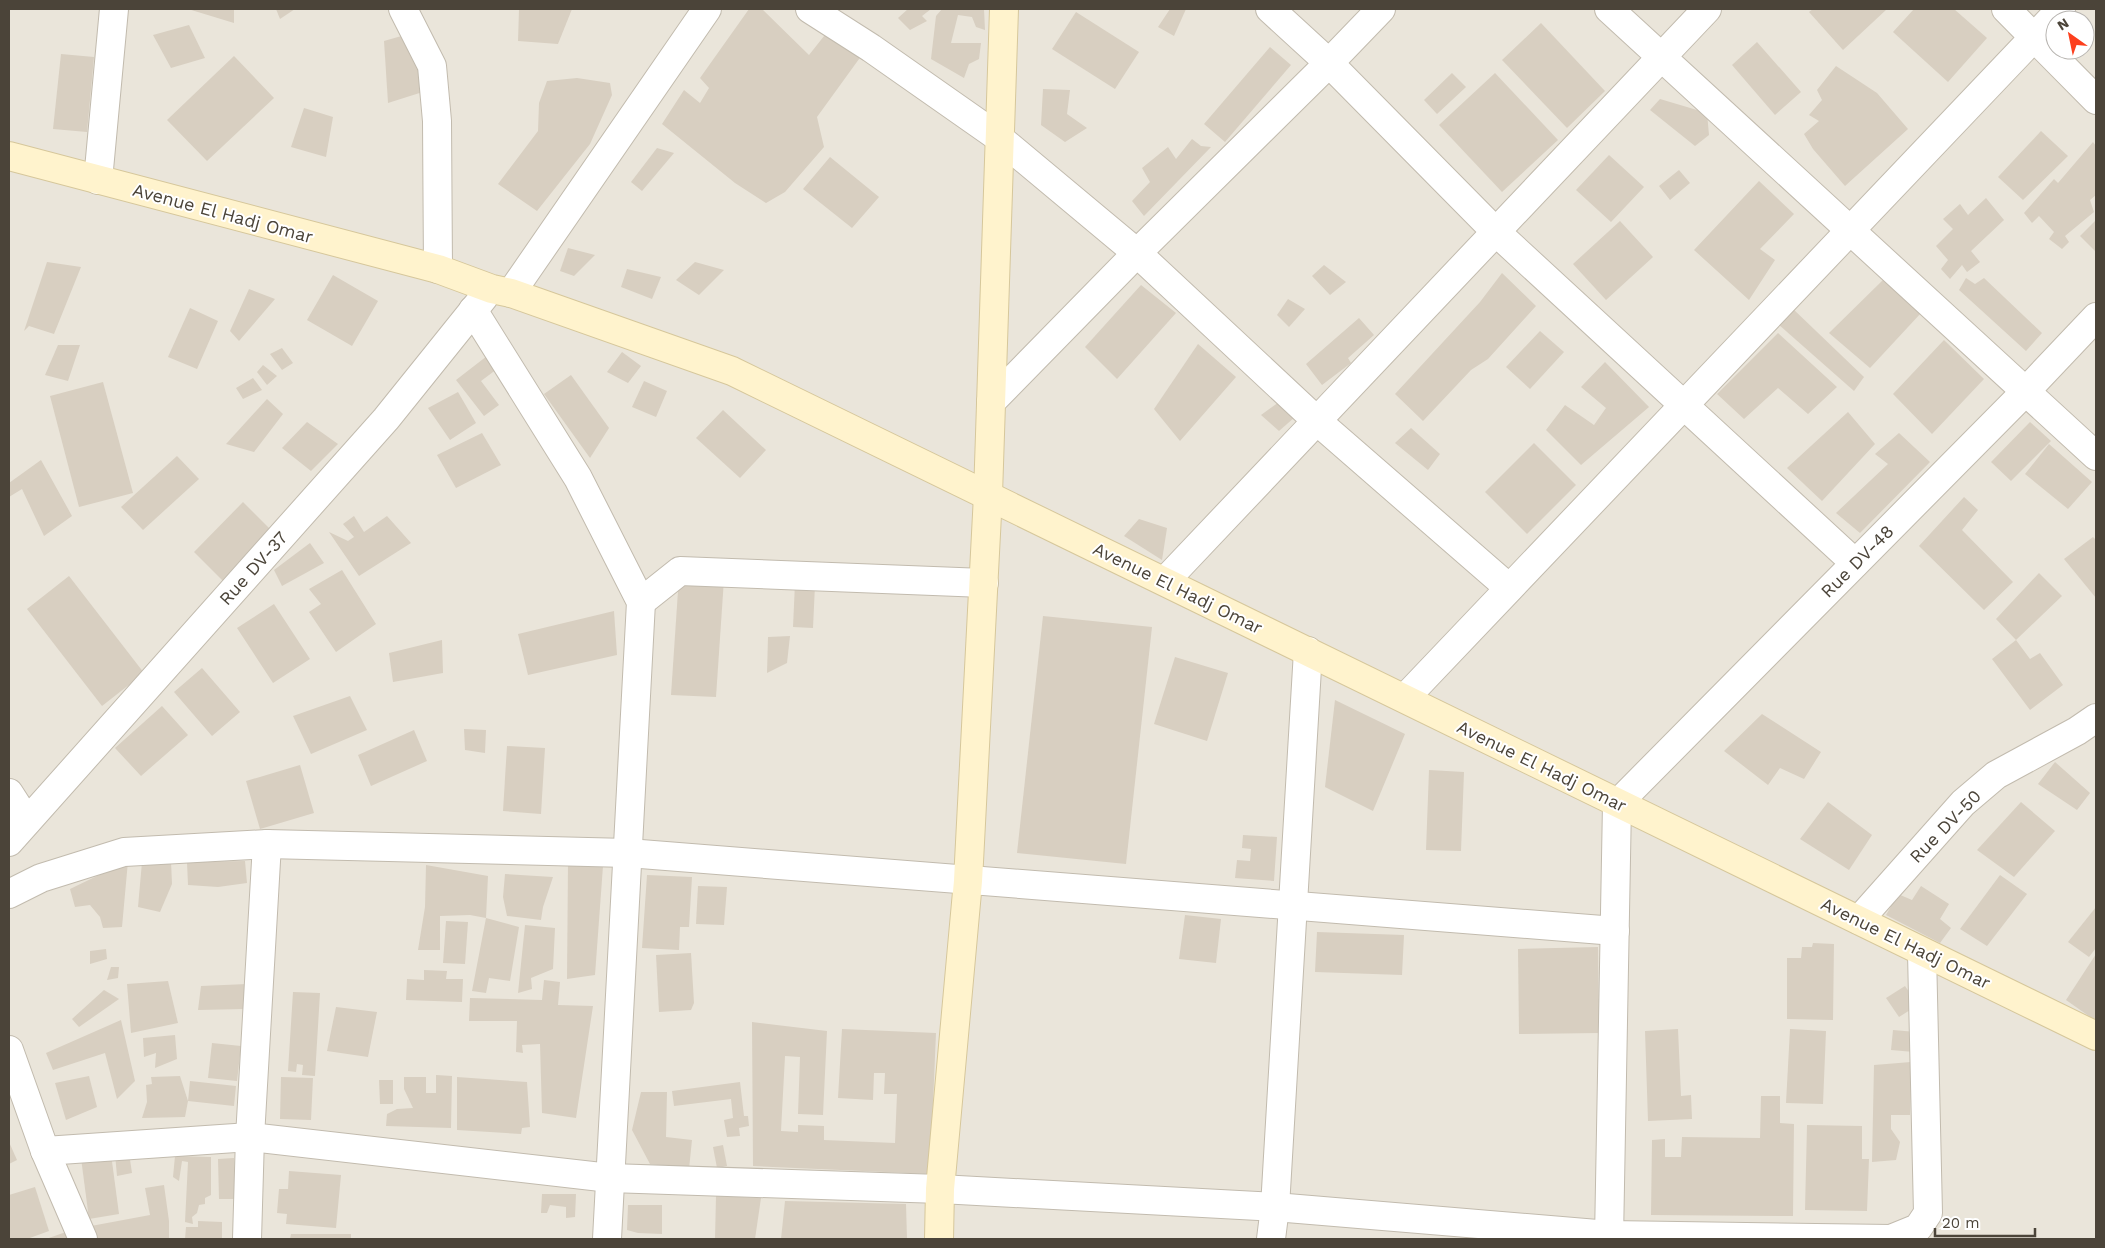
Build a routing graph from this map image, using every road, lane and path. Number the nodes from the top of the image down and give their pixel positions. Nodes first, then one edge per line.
1 (114, 9) edge
2 (403, 9) edge
3 (707, 9) edge
4 (810, 9) edge
5 (1004, 9) edge
6 (1270, 9) edge
7 (1380, 9) edge
8 (1609, 9) edge
9 (1707, 9) edge
10 (2006, 9) edge
11 (2061, 9) edge
12 (2035, 36) junction
13 (1662, 57) junction
14 (1329, 63) junction
15 (2096, 100) edge
16 (998, 137) junction
17 (9, 156) edge
18 (98, 180) junction
19 (1850, 230) junction
20 (1496, 232) junction
21 (1137, 253) junction
22 (438, 269) junction
23 (501, 291) junction
24 (473, 310) junction
25 (2096, 317) edge
26 (2025, 392) junction
27 (991, 402) junction
28 (1683, 405) junction
29 (1317, 421) junction
30 (2096, 456) edge
31 (988, 495) junction
32 (1855, 564) junction
33 (1166, 582) junction
34 (984, 584) junction
35 (1509, 588) junction
36 (641, 602) junction
37 (1308, 651) junction
38 (1405, 698) junction
39 (2096, 718) edge
40 (9, 793) edge
41 (1617, 804) junction
42 (27, 821) junction
43 (9, 842) edge
44 (267, 844) junction
45 (628, 853) junction
46 (968, 881) junction
47 (9, 894) edge
48 (1293, 905) junction
49 (1859, 920) junction
50 (1615, 932) junction
51 (1922, 953) junction
52 (2096, 1036) edge
53 (9, 1050) edge
54 (250, 1137) junction
55 (44, 1151) junction
56 (610, 1178) junction
57 (940, 1188) junction
58 (1275, 1207) junction
59 (1920, 1234) edge
60 (1609, 1237) edge
61 (83, 1239) edge
62 (247, 1239) edge
63 (607, 1239) edge
64 (939, 1239) edge
65 (1272, 1239) edge

1 - 18 street
2 - 22 street
3 - 23 street, Rue DV-37
4 - 16 street
5 - 16 street
6 - 14 street
7 - 14 street
8 - 13 street
9 - 13 street
10 - 12 street
11 - 12 street
12 - 15 street
12 - 19 street
13 - 19 street
13 - 20 street
14 - 20 street
14 - 21 street
16 - 21 street
16 - 27 street
17 - 18 street, Avenue El Hadj Omar
18 - 22 street, Avenue El Hadj Omar
19 - 26 street
19 - 28 street
20 - 28 street
20 - 29 street
21 - 27 street
21 - 29 street
22 - 23 street, Avenue El Hadj Omar
23 - 24 street, Rue DV-37
23 - 31 street, Avenue El Hadj Omar
24 - 36 street
24 - 42 street, Rue DV-37
25 - 26 street, Rue DV-48
26 - 30 street
26 - 32 street, Rue DV-48
27 - 31 street
28 - 32 street
28 - 35 street
29 - 33 street
29 - 35 street
31 - 33 street, Avenue El Hadj Omar
31 - 34 street
32 - 41 street, Rue DV-48
33 - 37 street, Avenue El Hadj Omar
34 - 36 street
34 - 46 street
35 - 38 street
36 - 45 street
37 - 38 street, Avenue El Hadj Omar
37 - 48 street
38 - 41 street, Avenue El Hadj Omar
39 - 49 street, Rue DV-50
40 - 42 street
41 - 49 street, Avenue El Hadj Omar
41 - 50 street
42 - 43 street, Rue DV-37
44 - 45 street
44 - 47 street
44 - 54 street
45 - 46 street
45 - 56 street
46 - 48 street
46 - 57 street
48 - 50 street
48 - 58 street
49 - 51 street, Avenue El Hadj Omar
50 - 60 street
51 - 52 street, Avenue El Hadj Omar
51 - 59 street
53 - 55 street
54 - 55 street
54 - 56 street
54 - 62 street
55 - 61 street
56 - 57 street
56 - 63 street
57 - 58 street
57 - 64 street
58 - 60 street
58 - 65 street
59 - 60 street

